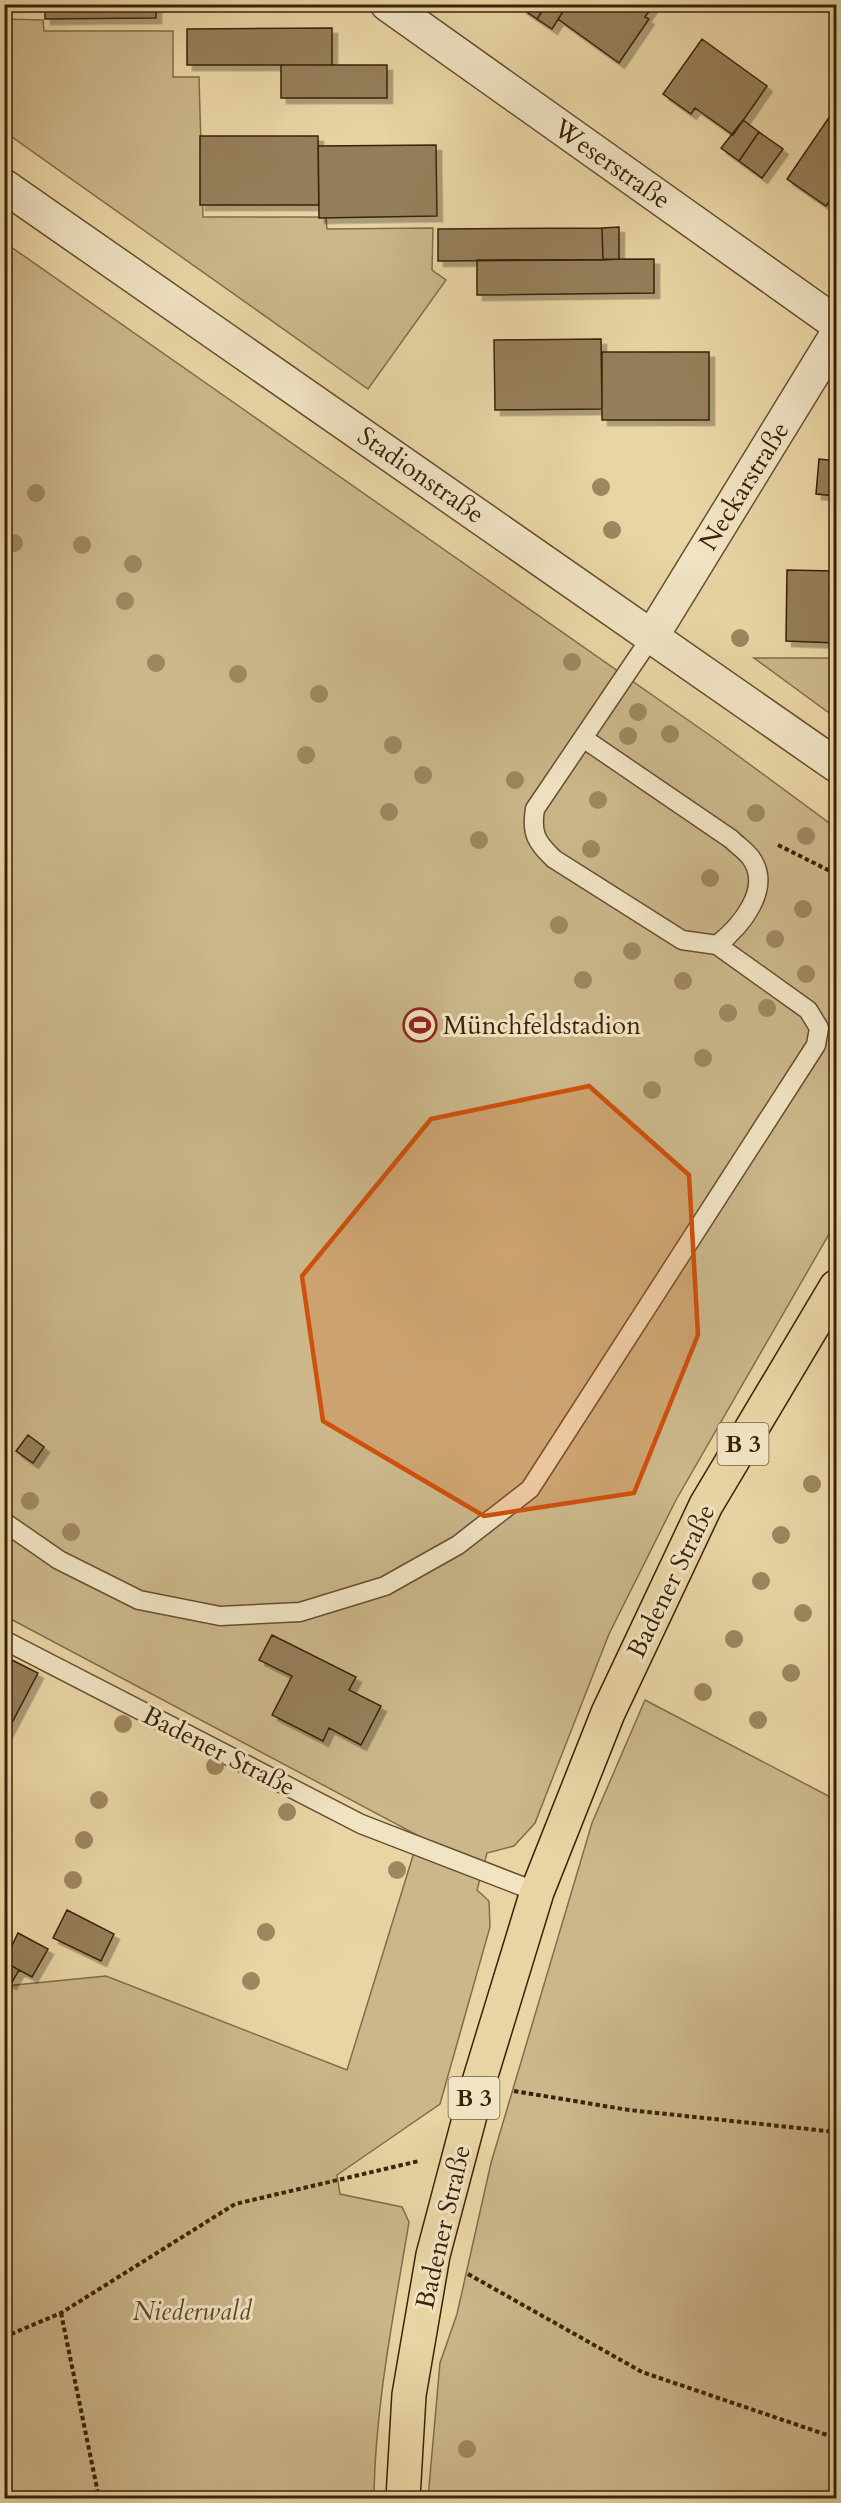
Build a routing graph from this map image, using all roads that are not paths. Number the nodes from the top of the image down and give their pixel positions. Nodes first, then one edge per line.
1 (387, 4) edge
2 (4, 186) edge
3 (837, 323) edge
4 (837, 336) edge
5 (652, 636) junction
6 (583, 738) junction
7 (837, 765) edge
8 (717, 945) junction
9 (837, 1287) edge
10 (4, 1522) edge
11 (4, 1640) edge
12 (537, 1892) junction
13 (403, 2499) edge

1 - 3 street, Weserstraße
2 - 5 street, Stadionstraße
4 - 5 street, Neckarstraße
5 - 6 lane
5 - 7 street, Stadionstraße
6 - 8 lane
6 - 8 lane
8 - 10 lane
9 - 12 main road, Badener Straße / B 3
11 - 12 lane, Badener Straße
12 - 13 main road, Badener Straße / B 3

